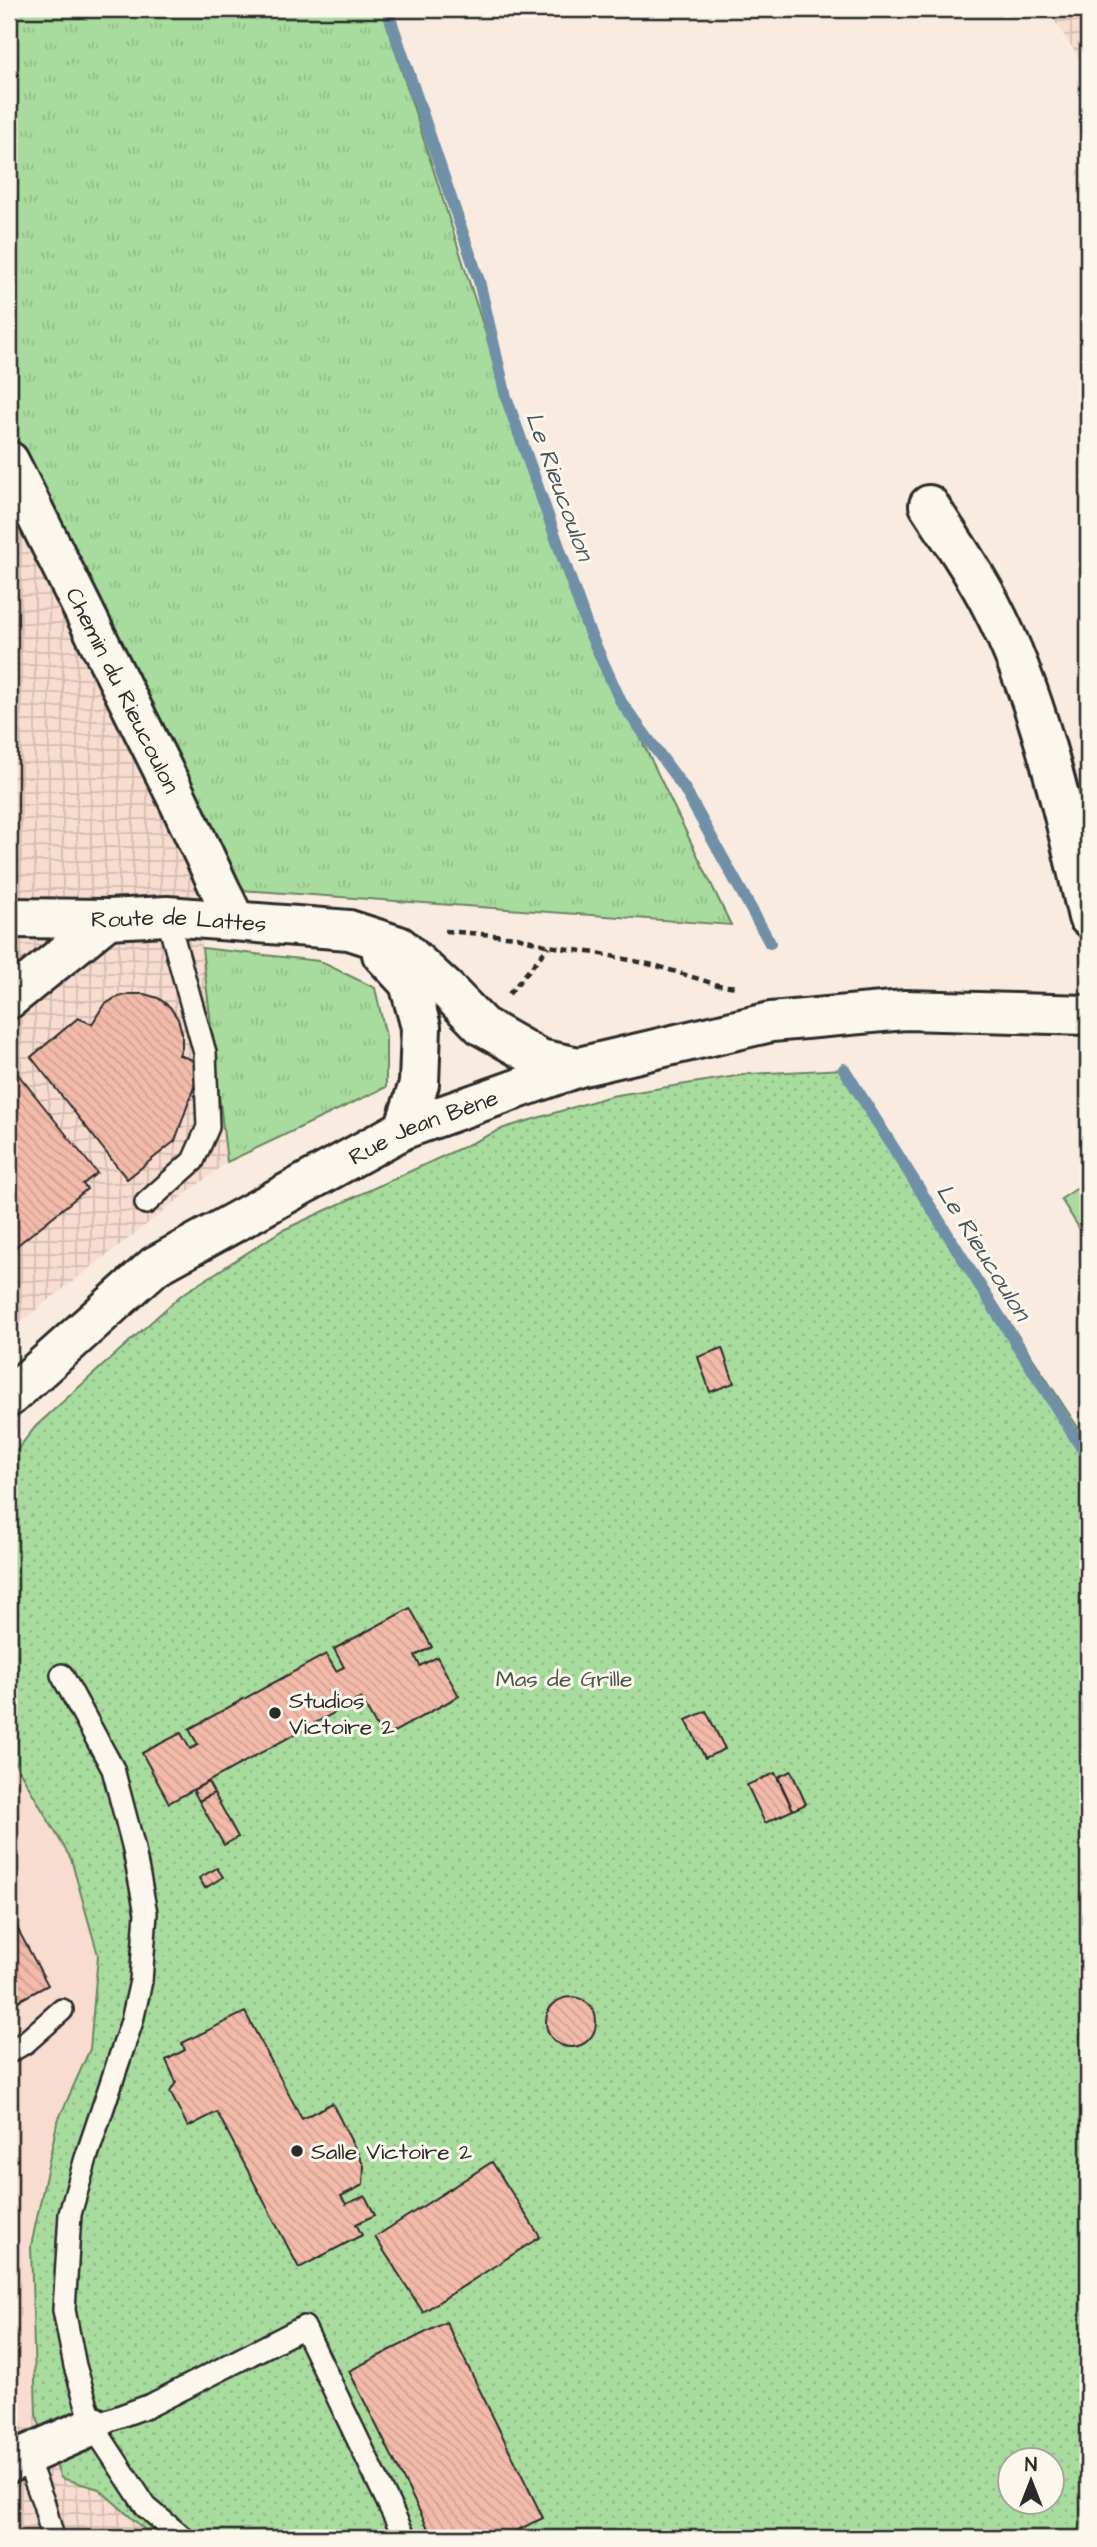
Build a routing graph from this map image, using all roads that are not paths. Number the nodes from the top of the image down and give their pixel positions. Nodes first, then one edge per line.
1 (9, 461) edge
2 (929, 505) dead end
3 (167, 916) junction
4 (1088, 917) edge
5 (9, 918) edge
6 (108, 919) junction
7 (235, 921) junction
8 (349, 930) junction
9 (9, 999) edge
10 (1088, 1015) edge
11 (579, 1067) junction
12 (404, 1129) junction
13 (146, 1203) dead end
14 (9, 1398) edge
15 (62, 1675) dead end
16 (62, 2010) dead end
17 (9, 2052) edge
18 (93, 2426) junction
19 (17, 2459) edge
20 (53, 2538) edge
21 (183, 2538) edge
22 (405, 2538) edge

1 - 7 street, Chemin du Rieucoulon
2 - 4 street
3 - 6 street, Route de Lattes
3 - 7 street, Route de Lattes
3 - 13 lane
5 - 6 street, Route de Lattes
6 - 9 street
7 - 8 street, Route de Lattes
8 - 11 street, Route de Lattes
8 - 12 street
10 - 11 street, Rue Jean Bène
11 - 12 street, Rue Jean Bène
12 - 14 street, Rue Jean Bène
15 - 18 lane
16 - 17 lane
18 - 19 street
18 - 21 lane
18 - 22 lane
19 - 20 lane

